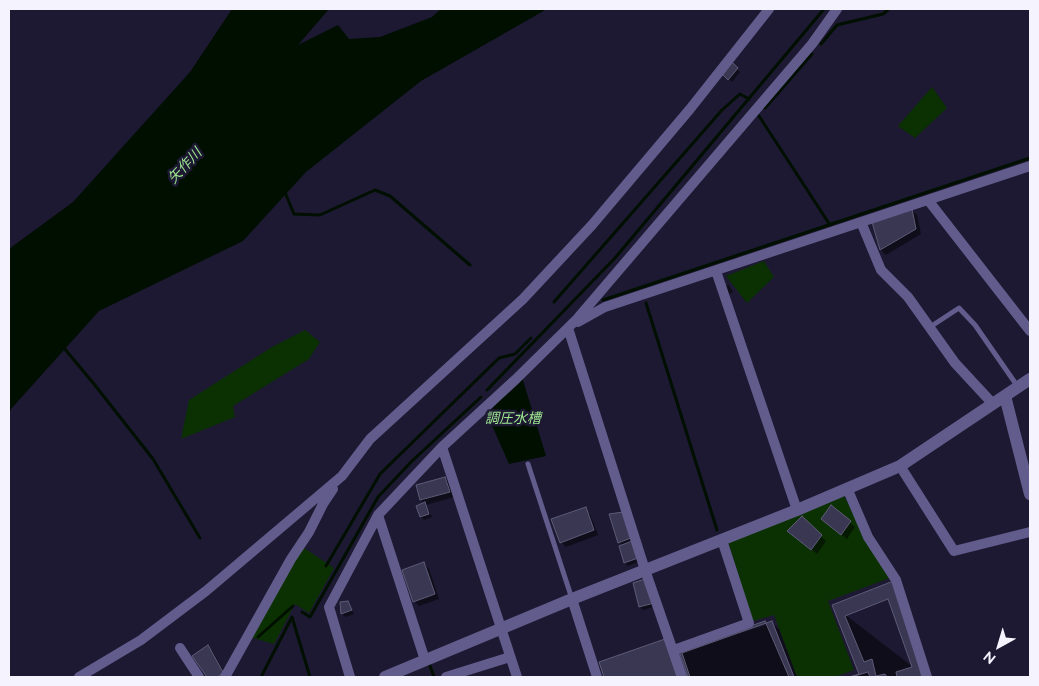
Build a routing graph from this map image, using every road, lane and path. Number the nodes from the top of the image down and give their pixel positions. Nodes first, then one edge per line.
1 (769, 9) edge
2 (837, 9) edge
3 (1030, 166) edge
4 (928, 200) junction
5 (861, 222) junction
6 (716, 271) junction
7 (930, 327) junction
8 (568, 328) junction
9 (1030, 331) edge
10 (1030, 379) edge
11 (1019, 387) junction
12 (1005, 396) junction
13 (993, 404) junction
14 (442, 447) junction
15 (528, 464) dead end
16 (900, 466) junction
17 (342, 476) junction
18 (847, 488) junction
19 (1030, 494) edge
20 (797, 510) junction
21 (378, 515) junction
22 (1030, 532) edge
23 (722, 540) junction
24 (644, 570) junction
25 (572, 599) junction
26 (501, 628) junction
27 (180, 648) dead end
28 (674, 650) junction
29 (510, 657) junction
30 (425, 660) junction
31 (393, 676) edge
32 (79, 677) edge
33 (199, 677) edge
34 (225, 677) edge
35 (350, 677) edge
36 (446, 677) edge
37 (517, 677) edge
38 (597, 677) edge
39 (682, 677) edge
40 (927, 677) edge

1 - 17 street
2 - 8 street
3 - 4 street
4 - 5 street
4 - 9 street
5 - 6 street
5 - 7 street
6 - 8 street
6 - 20 street
7 - 11 lane
7 - 13 street
8 - 14 street
8 - 24 street
10 - 11 street
11 - 12 street
12 - 13 street
12 - 19 street
13 - 16 street
14 - 21 street
14 - 26 street
15 - 25 lane
16 - 18 street
16 - 22 street
17 - 32 street
17 - 34 street
18 - 20 street
18 - 40 street
20 - 23 street
21 - 30 street
21 - 35 street
23 - 24 street
23 - 28 street
24 - 25 street
24 - 28 street
25 - 26 street
25 - 38 street
26 - 29 street
26 - 30 street
27 - 33 street
28 - 39 street
29 - 36 street
29 - 37 street
30 - 31 street

